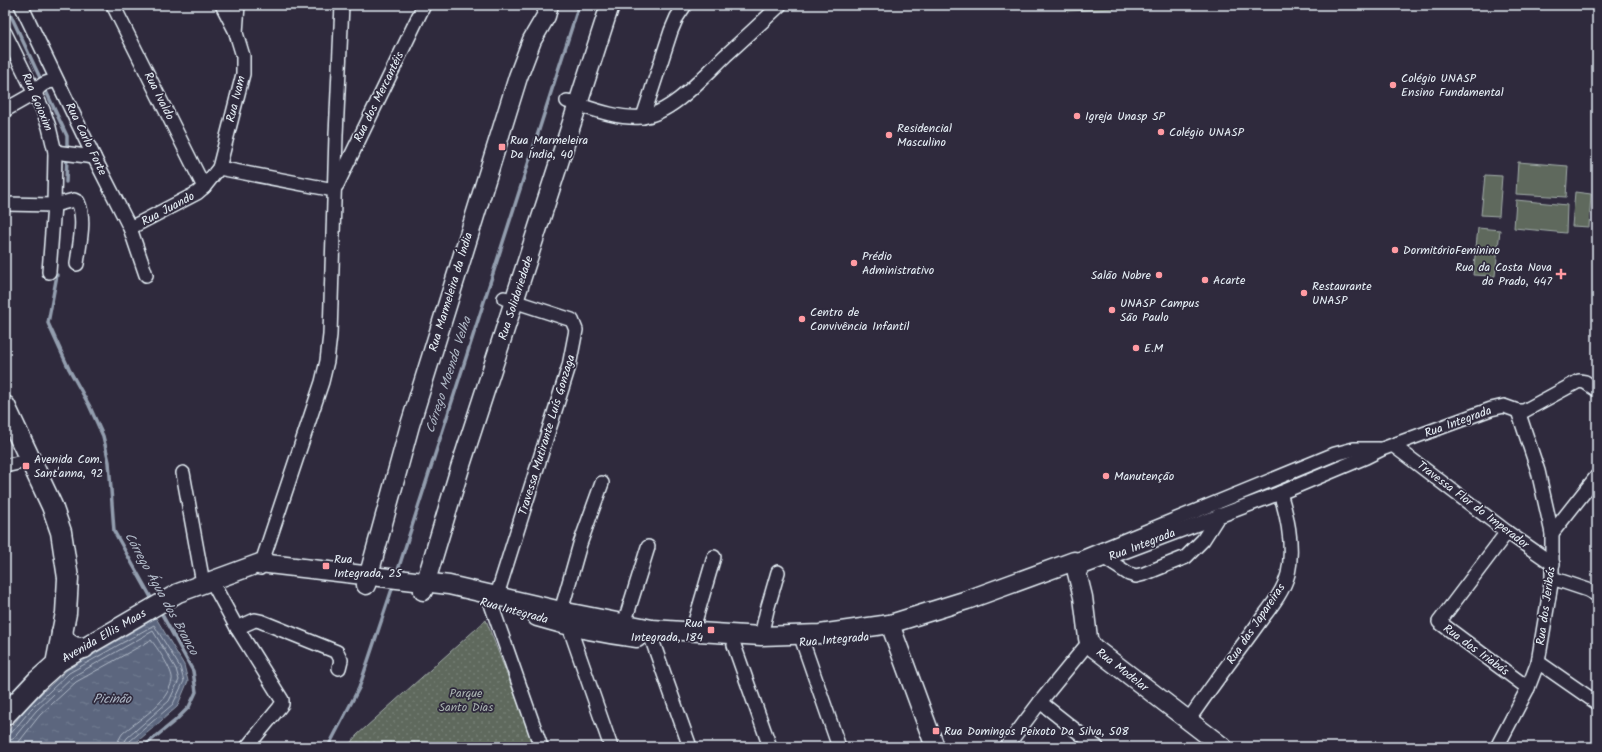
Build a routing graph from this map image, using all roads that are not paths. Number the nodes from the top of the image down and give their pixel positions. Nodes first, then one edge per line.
1 (21, 5) edge
2 (113, 5) edge
3 (222, 5) edge
4 (238, 5) edge
5 (342, 5) edge
6 (424, 5) edge
7 (549, 5) edge
8 (598, 5) edge
9 (610, 5) edge
10 (685, 5) edge
11 (780, 5) edge
12 (5, 32) edge
13 (236, 32) junction
14 (55, 81) junction
15 (36, 91) junction
16 (572, 103) junction
17 (5, 110) edge
18 (643, 117) junction
19 (58, 152) junction
20 (88, 156) junction
21 (219, 168) junction
22 (204, 187) junction
23 (334, 190) junction
24 (5, 204) edge
25 (54, 205) junction
26 (130, 228) junction
27 (77, 264) dead end
28 (49, 272) dead end
29 (146, 275) dead end
30 (509, 299) junction
31 (1597, 390) edge
32 (5, 406) edge
33 (1518, 411) junction
34 (1388, 447) junction
35 (31, 460) junction
36 (5, 466) edge
37 (183, 473) dead end
38 (602, 482) dead end
39 (1595, 482) edge
40 (1280, 493) junction
41 (1219, 515) junction
42 (1507, 532) junction
43 (1552, 533) junction
44 (648, 547) dead end
45 (714, 557) dead end
46 (1106, 559) junction
47 (1552, 564) junction
48 (260, 566) junction
49 (1075, 566) junction
50 (778, 572) dead end
51 (1552, 578) junction
52 (207, 581) junction
53 (371, 581) junction
54 (412, 585) junction
55 (1597, 595) edge
56 (494, 600) junction
57 (565, 618) junction
58 (624, 624) junction
59 (237, 628) junction
60 (891, 629) junction
61 (62, 632) junction
62 (692, 632) junction
63 (652, 635) junction
64 (761, 636) junction
65 (1089, 642) junction
66 (803, 643) junction
67 (734, 645) junction
68 (84, 648) junction
69 (1538, 662) junction
70 (56, 664) junction
71 (339, 668) dead end
72 (1528, 688) junction
73 (1040, 702) junction
74 (1597, 703) edge
75 (5, 715) edge
76 (1188, 721) junction
77 (1215, 745) edge
78 (1504, 745) edge
79 (247, 747) edge
80 (541, 747) edge
81 (611, 747) edge
82 (690, 747) edge
83 (770, 747) edge
84 (839, 747) edge
85 (935, 747) edge
86 (1006, 747) edge
87 (1097, 747) edge

1 - 14 street, Rua Carlo Forte
2 - 22 street, Rua Ivaldo
3 - 13 street
4 - 13 street, Rua Ivam
5 - 23 street
6 - 23 street, Rua dos Mercantéis
7 - 53 main road, Rua Marmeleira da Índia
8 - 16 main road, Rua Solidariedade
9 - 16 main road, Rua Solidariedade
10 - 18 street
11 - 18 street
12 - 15 street, Rua Goioxim
13 - 21 street, Rua Ivam
14 - 15 street
14 - 20 street, Rua Carlo Forte
15 - 17 street
15 - 19 street, Rua Goioxim
16 - 18 street
16 - 30 main road, Rua Solidariedade
19 - 20 street
19 - 25 street, Rua Goioxim
20 - 26 street, Rua Carlo Forte
21 - 22 street, Rua Ivam
21 - 23 street
22 - 26 street, Rua Juando
23 - 48 street
24 - 25 street
25 - 27 street
25 - 28 street, Rua Goioxim
26 - 29 street, Rua Carlo Forte
30 - 54 main road, Rua Solidariedade
30 - 56 street, Travessa Mutirante Luís Gonzaga
31 - 33 street
32 - 35 main road
33 - 34 street, Rua Integrada
33 - 43 street, Rua dos Jeribás
34 - 40 street, Rua Integrada
34 - 42 street, Travessa Flor do Imperador
34 - 49 street, Rua Integrada
35 - 36 street
35 - 61 main road
37 - 52 street
38 - 57 street
39 - 43 street
40 - 41 street, Rua Integrada
40 - 76 street, Rua das Japareiras
41 - 46 street, Rua Integrada
41 - 46 street
42 - 47 street, Travessa Flor do Imperador
42 - 72 street, Rua dos Iriabás
43 - 47 street, Rua dos Jeribás
44 - 58 street
45 - 62 street
46 - 49 street, Rua Integrada
47 - 51 street, Rua dos Jeribás
48 - 52 main road, Avenida Ellis Maas
48 - 53 main road, Rua Integrada
49 - 60 main road, Rua Integrada
49 - 65 main road, Rua Modelar
50 - 64 street
51 - 55 street
51 - 69 street, Rua dos Jeribás
52 - 59 street
52 - 68 main road, Avenida Ellis Maas
53 - 54 main road, Rua Integrada
54 - 56 main road, Rua Integrada
56 - 57 main road, Rua Integrada
56 - 80 street
57 - 58 main road, Rua Integrada
57 - 63 main road, Rua Integrada
57 - 81 street
58 - 63 main road, Rua Integrada
59 - 71 street
59 - 79 street
60 - 64 main road, Rua Integrada
60 - 66 main road, Rua Integrada
60 - 85 main road
61 - 68 main road
61 - 70 main road
62 - 63 main road, Rua Integrada
62 - 64 main road, Rua Integrada
63 - 67 main road, Rua Integrada
63 - 82 street
65 - 73 street
65 - 76 main road, Rua Modelar
66 - 67 main road, Rua Integrada
66 - 84 street
67 - 83 street
68 - 70 main road, Avenida Ellis Maas
69 - 72 street, Rua dos Jeribás
69 - 74 street
70 - 75 main road, Avenida Ellis Maas
72 - 78 street, Rua dos Jeribás
73 - 86 street
73 - 87 street
76 - 77 main road, Rua Modelar

